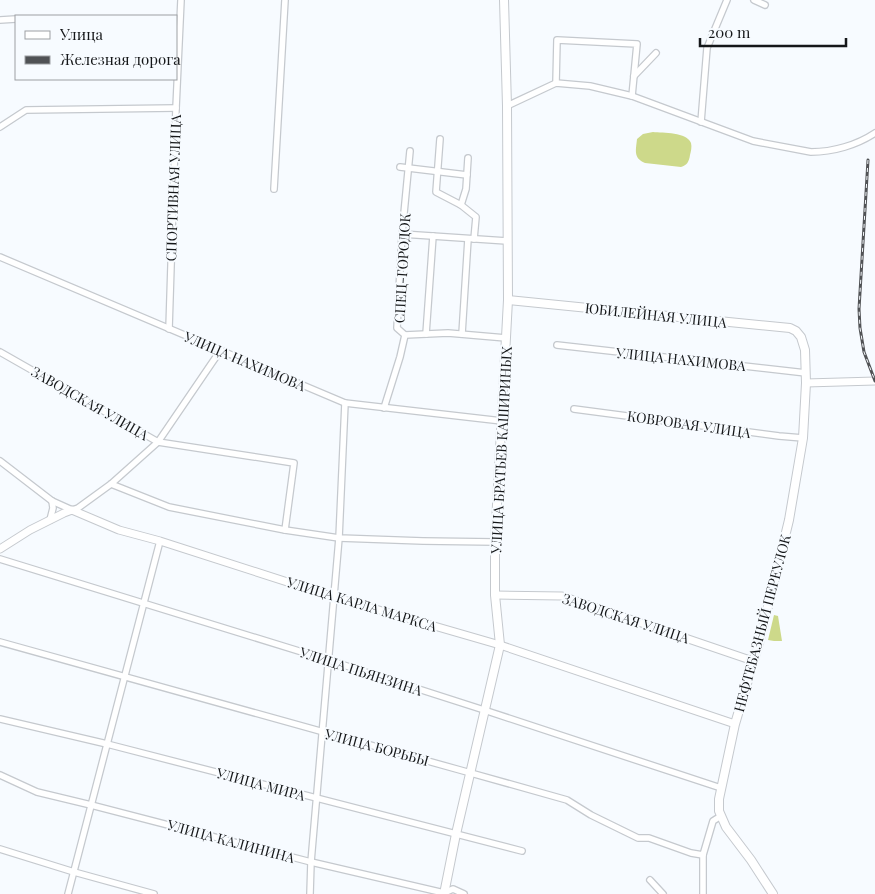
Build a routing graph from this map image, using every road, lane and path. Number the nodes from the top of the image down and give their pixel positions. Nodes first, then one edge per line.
1 (181, 0) edge
2 (286, 0) edge
3 (504, 0) edge
4 (727, 0) edge
5 (754, 0) edge
6 (765, 4) dead end
7 (15, 19) edge
8 (0, 20) edge
9 (656, 53) dead end
10 (178, 56) edge
11 (634, 76) junction
12 (177, 80) edge
13 (556, 84) junction
14 (632, 96) junction
15 (507, 106) junction
16 (176, 108) junction
17 (701, 122) junction
18 (0, 127) edge
19 (875, 133) edge
20 (440, 139) dead end
21 (410, 151) dead end
22 (468, 158) dead end
23 (400, 167) dead end
24 (409, 167) junction
25 (438, 171) junction
26 (467, 174) junction
27 (274, 189) dead end
28 (461, 205) junction
29 (402, 234) junction
30 (433, 236) junction
31 (471, 239) junction
32 (507, 241) junction
33 (0, 257) edge
34 (508, 300) junction
35 (169, 329) junction
36 (426, 334) junction
37 (462, 334) junction
38 (406, 335) junction
39 (801, 337) joint
40 (506, 338) junction
41 (557, 345) dead end
42 (220, 350) junction
43 (0, 352) edge
44 (806, 373) junction
45 (875, 381) edge
46 (806, 382) junction
47 (344, 403) junction
48 (384, 408) junction
49 (574, 409) dead end
50 (502, 421) junction
51 (803, 438) junction
52 (158, 442) junction
53 (0, 461) edge
54 (111, 484) junction
55 (52, 501) junction
56 (72, 510) junction
57 (50, 520) junction
58 (285, 530) junction
59 (339, 538) junction
60 (160, 541) junction
61 (496, 542) junction
62 (0, 549) edge
63 (0, 559) edge
64 (495, 595) junction
65 (334, 597) junction
66 (143, 604) junction
67 (0, 642) edge
68 (500, 645) junction
69 (328, 660) junction
70 (753, 661) junction
71 (124, 677) junction
72 (484, 710) junction
73 (0, 719) edge
74 (735, 724) junction
75 (322, 732) junction
76 (107, 744) junction
77 (470, 772) junction
78 (0, 775) edge
79 (721, 788) junction
80 (317, 799) junction
81 (91, 805) junction
82 (721, 816) junction
83 (456, 834) junction
84 (0, 849) edge
85 (522, 852) dead end
86 (703, 855) junction
87 (311, 862) junction
88 (74, 872) junction
89 (650, 880) dead end
90 (444, 893) edge
91 (68, 894) edge
92 (154, 894) edge
93 (310, 894) edge
94 (464, 894) edge
95 (663, 894) edge
96 (703, 894) edge
97 (773, 894) edge

1 - 10 street
2 - 27 street
3 - 15 main road, УЛИЦА БРАТЬЕВ КАШИРИНЫХ
4 - 17 street
5 - 6 street
7 - 8 street
9 - 11 street
11 - 13 street
11 - 14 street
12 - 16 street
13 - 14 street
13 - 15 street
14 - 17 street
15 - 32 main road, УЛИЦА БРАТЬЕВ КАШИРИНЫХ
16 - 18 street, СПОРТИВНАЯ УЛИЦА
16 - 35 street, СПОРТИВНАЯ УЛИЦА
17 - 19 street
20 - 25 street
21 - 24 street, СПЕЦ-ГОРОДОК
22 - 26 street
23 - 24 street
24 - 25 street
24 - 29 street, СПЕЦ-ГОРОДОК
25 - 26 street
25 - 28 street
26 - 28 street
28 - 31 street
29 - 30 street
29 - 38 street, СПЕЦ-ГОРОДОК
30 - 31 street
30 - 36 street
31 - 32 street
31 - 37 street
32 - 34 main road, УЛИЦА БРАТЬЕВ КАШИРИНЫХ
33 - 35 street, УЛИЦА НАХИМОВА
34 - 39 main road, ЮБИЛЕЙНАЯ УЛИЦА
34 - 40 main road, УЛИЦА БРАТЬЕВ КАШИРИНЫХ
35 - 42 street, УЛИЦА НАХИМОВА
36 - 37 street
36 - 38 street
37 - 40 street
38 - 48 street, СПЕЦ-ГОРОДОК
39 - 44 main road, НЕФТЕБАЗНЫЙ ПЕРЕУЛОК
40 - 50 main road, УЛИЦА БРАТЬЕВ КАШИРИНЫХ
41 - 44 street, УЛИЦА НАХИМОВА
42 - 47 street, УЛИЦА НАХИМОВА
42 - 52 street
43 - 52 street, ЗАВОДСКАЯ УЛИЦА
44 - 46 main road, НЕФТЕБАЗНЫЙ ПЕРЕУЛОК
45 - 46 street
46 - 51 main road, НЕФТЕБАЗНЫЙ ПЕРЕУЛОК
47 - 48 street, УЛИЦА НАХИМОВА
47 - 59 street
48 - 50 street, УЛИЦА НАХИМОВА
49 - 51 street, КОВРОВАЯ УЛИЦА
50 - 61 main road, УЛИЦА БРАТЬЕВ КАШИРИНЫХ
51 - 70 main road, НЕФТЕБАЗНЫЙ ПЕРЕУЛОК
52 - 54 street
52 - 58 street, ЗАВОДСКАЯ УЛИЦА
53 - 55 street, УЛИЦА КАРЛА МАРКСА
54 - 56 street
54 - 58 street
55 - 56 street, УЛИЦА КАРЛА МАРКСА
55 - 57 street
56 - 57 street
56 - 60 street, УЛИЦА КАРЛА МАРКСА
57 - 62 street
58 - 59 street
59 - 61 street
59 - 65 street
60 - 65 street, УЛИЦА КАРЛА МАРКСА
60 - 66 street
61 - 64 main road, УЛИЦА БРАТЬЕВ КАШИРИНЫХ
63 - 66 street, УЛИЦА ПЬЯНЗИНА
64 - 68 main road, УЛИЦА БРАТЬЕВ КАШИРИНЫХ
64 - 70 street, ЗАВОДСКАЯ УЛИЦА
65 - 68 street, УЛИЦА КАРЛА МАРКСА
65 - 69 street
66 - 69 street, УЛИЦА ПЬЯНЗИНА
66 - 71 street
67 - 71 street, УЛИЦА БОРЬБЫ
68 - 72 main road, УЛИЦА БРАТЬЕВ КАШИРИНЫХ
68 - 74 street, УЛИЦА КАРЛА МАРКСА
69 - 72 street, УЛИЦА ПЬЯНЗИНА
69 - 75 street
70 - 74 main road, НЕФТЕБАЗНЫЙ ПЕРЕУЛОК
71 - 75 street, УЛИЦА БОРЬБЫ
71 - 76 street
72 - 77 main road, УЛИЦА БРАТЬЕВ КАШИРИНЫХ
72 - 79 street, УЛИЦА ПЬЯНЗИНА
73 - 76 street, УЛИЦА МИРА
74 - 79 main road, НЕФТЕБАЗНЫЙ ПЕРЕУЛОК
75 - 77 street, УЛИЦА БОРЬБЫ
75 - 80 street
76 - 80 street, УЛИЦА МИРА
76 - 81 street
77 - 83 main road, УЛИЦА БРАТЬЕВ КАШИРИНЫХ
77 - 86 street, УЛИЦА БОРЬБЫ
78 - 81 street, УЛИЦА КАЛИНИНА
79 - 82 main road, НЕФТЕБАЗНЫЙ ПЕРЕУЛОК
80 - 83 street, УЛИЦА МИРА
80 - 87 street
81 - 87 street, УЛИЦА КАЛИНИНА
81 - 88 street
82 - 86 street
82 - 97 main road, НЕФТЕБАЗНЫЙ ПЕРЕУЛОК
83 - 85 street, УЛИЦА МИРА
83 - 90 main road, УЛИЦА БРАТЬЕВ КАШИРИНЫХ
84 - 88 street
86 - 96 street
87 - 90 street, УЛИЦА КАЛИНИНА
87 - 93 street
88 - 91 street
88 - 92 street
89 - 95 street
90 - 94 street, УЛИЦА КАЛИНИНА

